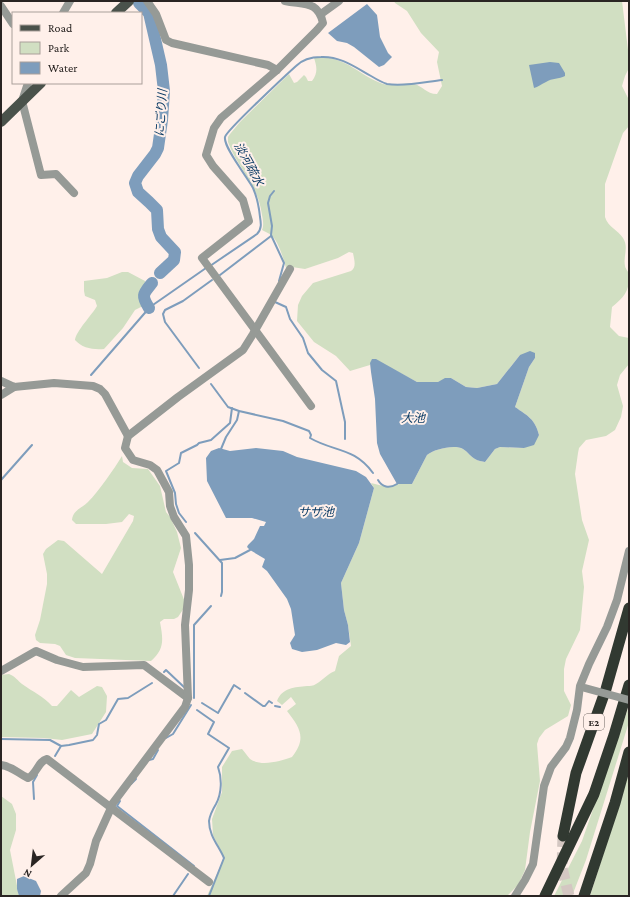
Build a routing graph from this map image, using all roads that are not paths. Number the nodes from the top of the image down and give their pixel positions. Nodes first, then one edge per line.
1 (70, 1) edge
2 (129, 1) edge
3 (147, 1) edge
4 (285, 1) edge
5 (339, 1) edge
6 (1, 6) edge
7 (64, 12) edge
8 (117, 12) edge
9 (321, 14) junction
10 (12, 22) edge
11 (277, 70) junction
12 (28, 84) edge
13 (40, 84) edge
14 (22, 101) junction
15 (1, 122) edge
16 (74, 193) dead end
17 (290, 269) dead end
18 (255, 331) junction
19 (1, 382) edge
20 (14, 387) junction
21 (1, 395) edge
22 (311, 406) dead end
23 (128, 436) junction
24 (629, 551) edge
25 (629, 608) edge
26 (1, 671) edge
27 (629, 685) edge
28 (583, 687) junction
29 (188, 698) junction
30 (629, 700) edge
31 (629, 752) edge
32 (1, 765) edge
33 (111, 807) junction
34 (563, 836) tunnel mouth
35 (209, 882) dead end
36 (61, 896) edge
37 (515, 896) edge
38 (545, 896) edge
39 (584, 896) edge

1 - 7 street
2 - 8 main road
3 - 11 street
4 - 9 street
5 - 9 street
6 - 10 street
9 - 11 street
11 - 18 street
12 - 14 street
13 - 14 main road
14 - 15 main road
14 - 16 street
17 - 18 street
18 - 22 street
18 - 23 street
19 - 20 street
20 - 21 street
20 - 23 street
23 - 29 street
24 - 28 street
25 - 34 highway, E2
26 - 29 street
27 - 38 highway
28 - 30 street, bridge
28 - 37 street
29 - 33 street
31 - 39 highway
32 - 33 street
33 - 35 street
33 - 36 street

